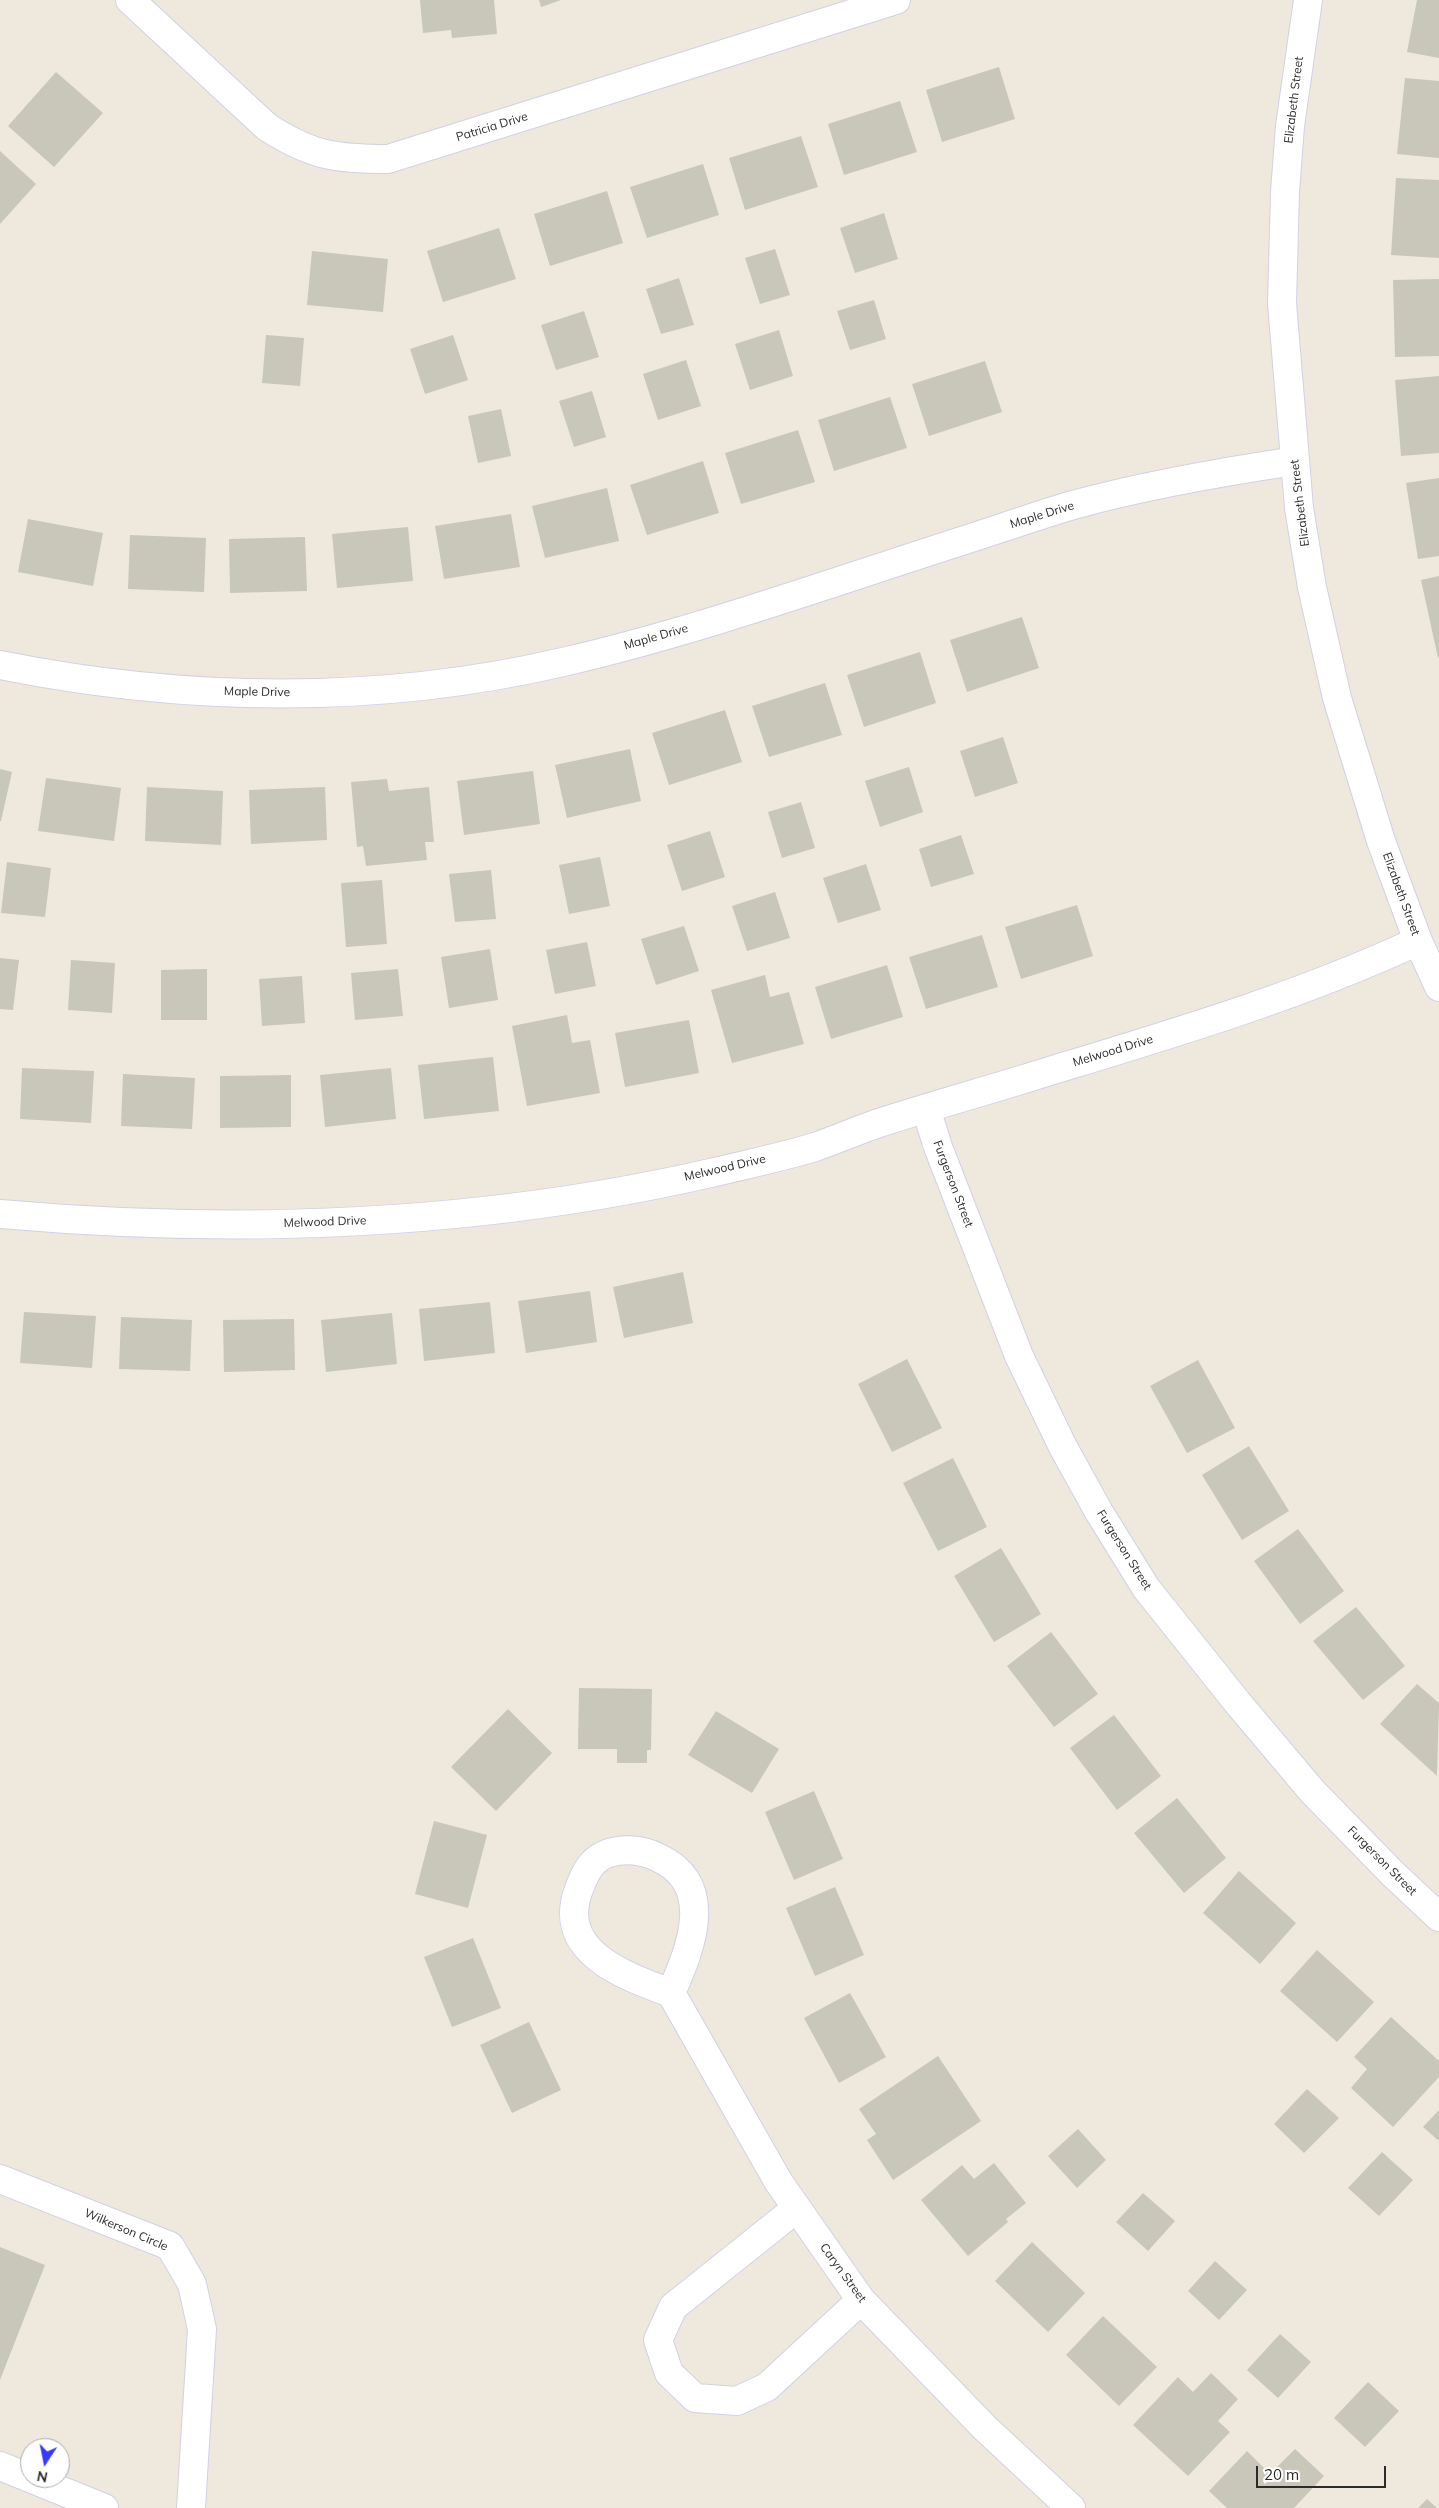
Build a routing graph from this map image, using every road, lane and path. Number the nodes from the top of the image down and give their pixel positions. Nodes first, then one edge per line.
1 (130, 0) edge
2 (896, 0) edge
3 (1308, 0) edge
4 (1295, 461) junction
5 (0, 665) edge
6 (1418, 941) junction
7 (1439, 987) edge
8 (926, 1109) junction
9 (0, 1214) edge
10 (1439, 1917) edge
11 (671, 1993) junction
12 (0, 2178) edge
13 (797, 2208) junction
14 (861, 2300) junction
15 (0, 2466) edge
16 (104, 2508) edge
17 (192, 2508) edge
18 (1071, 2508) edge

1 - 2 street, Patricia Drive
3 - 4 street, Elizabeth Street
4 - 5 street, Maple Drive
4 - 6 street, Elizabeth Street
6 - 7 street, Elizabeth Street
6 - 8 street, Melwood Drive
8 - 9 street, Melwood Drive
8 - 10 street, Furgerson Street
11 - 11 street
11 - 13 street, Caryn Street
12 - 17 street, Wilkerson Circle
13 - 14 street, Caryn Street
13 - 14 street
14 - 18 street, Caryn Street
15 - 16 street

